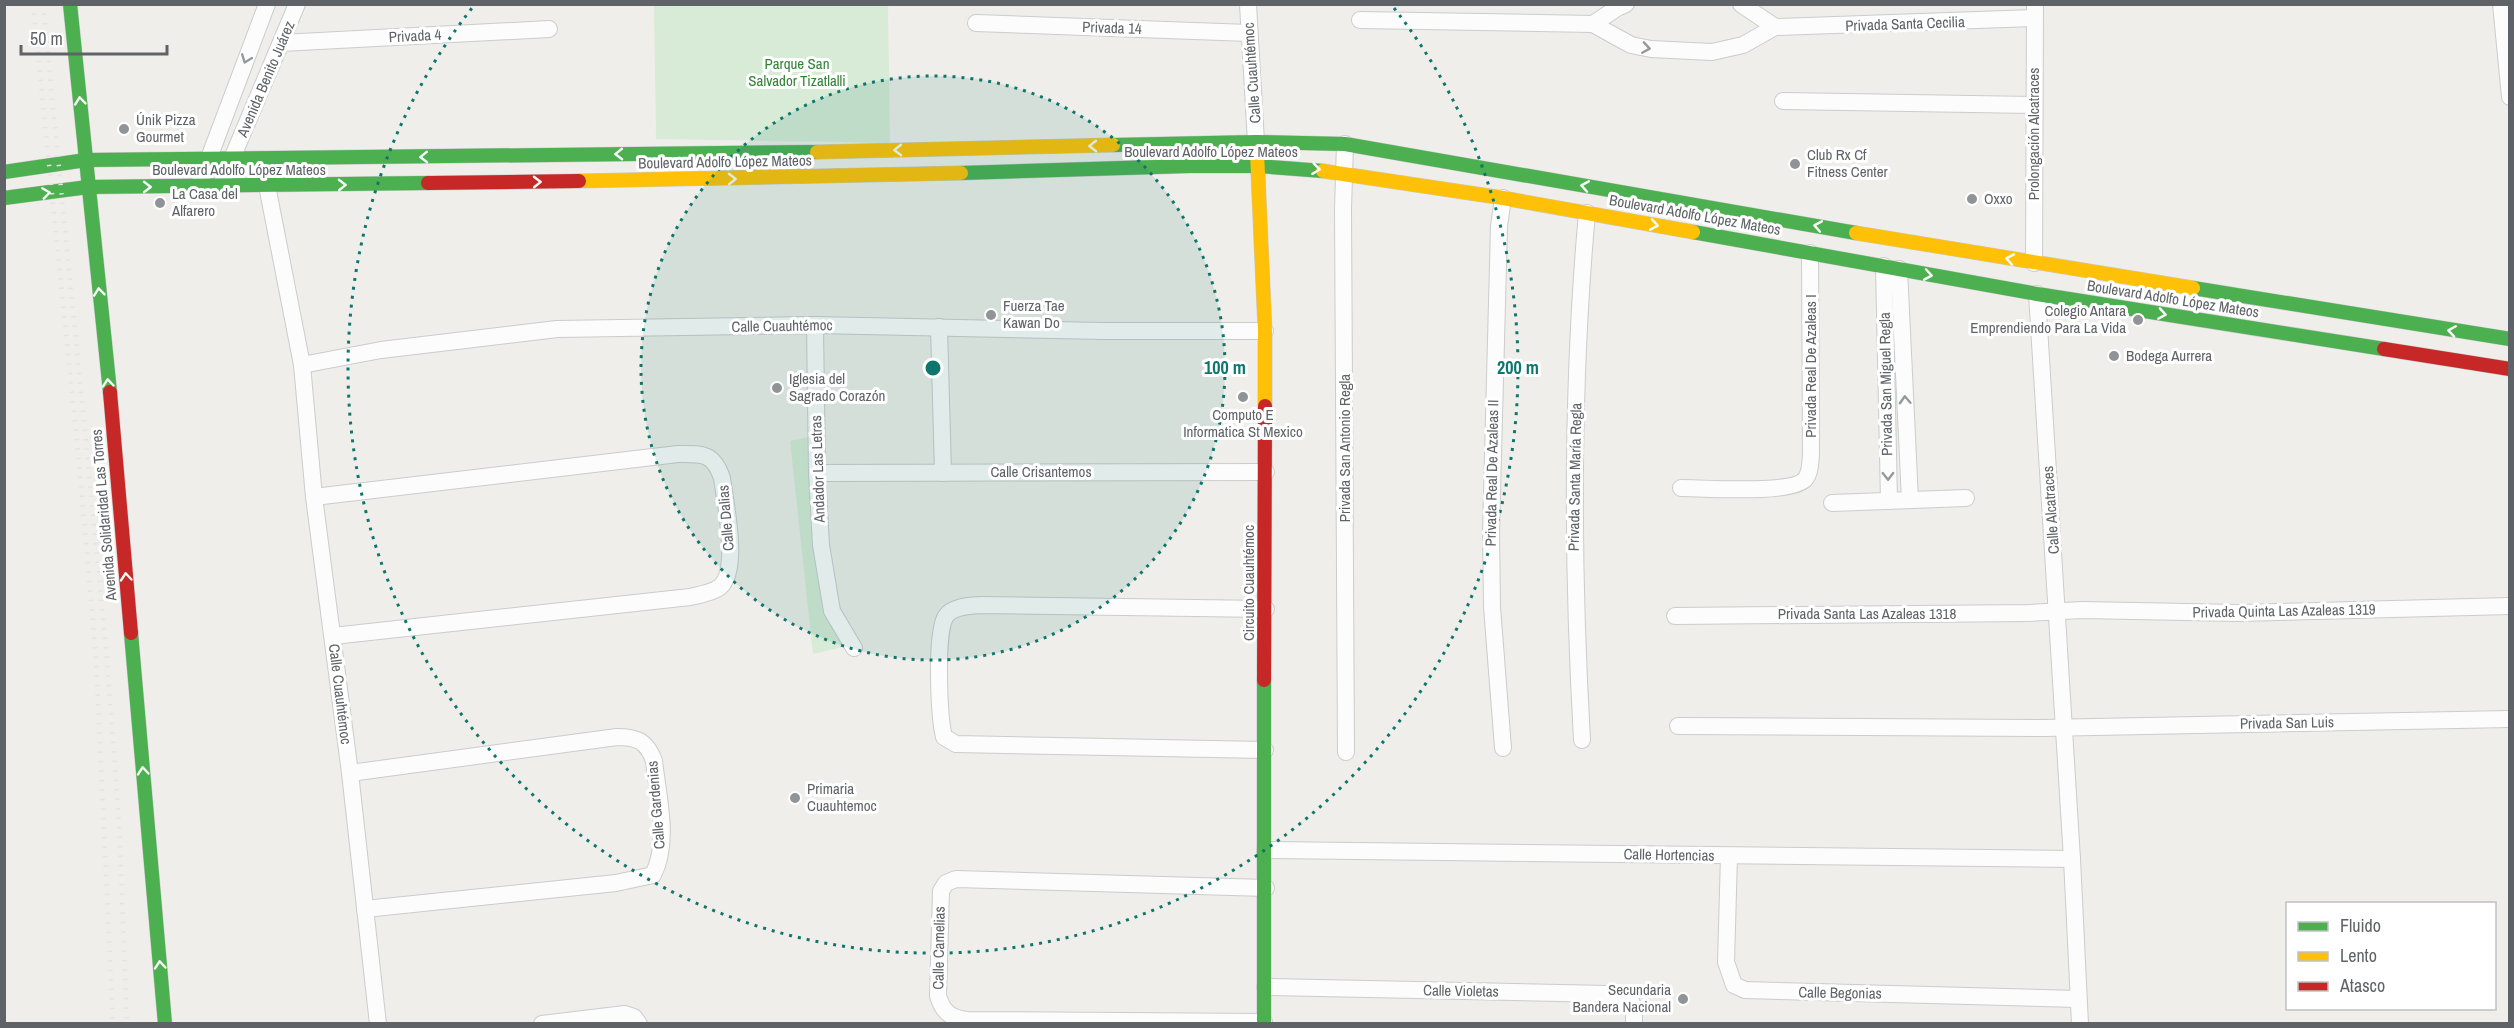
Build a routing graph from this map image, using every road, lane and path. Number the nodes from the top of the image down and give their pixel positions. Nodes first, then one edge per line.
1 (70, 4) edge
2 (267, 4) edge
3 (297, 4) edge
4 (1248, 4) edge
5 (1626, 4) edge
6 (1741, 4) edge
7 (2035, 11) edge
8 (2504, 12) edge
9 (1360, 20) dead end
10 (976, 23) dead end
11 (1593, 24) junction
12 (1775, 27) junction
13 (549, 29) dead end
14 (1249, 33) junction
15 (281, 43) junction
16 (2510, 97) edge
17 (1783, 101) dead end
18 (2034, 105) junction
19 (1256, 142) junction
20 (1345, 144) junction
21 (755, 152) junction
22 (207, 159) junction
23 (86, 160) junction
24 (231, 160) junction
25 (262, 160) junction
26 (1258, 166) junction
27 (4, 172) edge
28 (1344, 173) junction
29 (753, 179) junction
30 (267, 186) junction
31 (88, 187) junction
32 (198, 187) junction
33 (220, 187) junction
34 (4, 198) edge
35 (1503, 198) junction
36 (1587, 213) junction
37 (1810, 253) junction
38 (2034, 263) junction
39 (1891, 268) junction
40 (2037, 294) junction
41 (815, 325) junction
42 (939, 327) junction
43 (1265, 332) junction
44 (2510, 339) edge
45 (302, 365) junction
46 (2510, 369) edge
47 (1266, 472) junction
48 (817, 473) junction
49 (943, 473) junction
50 (1681, 488) dead end
51 (315, 497) junction
52 (1966, 498) dead end
53 (1910, 500) junction
54 (1889, 501) junction
55 (1832, 503) dead end
56 (2510, 606) edge
57 (1266, 609) junction
58 (2058, 612) junction
59 (1675, 616) dead end
60 (333, 636) junction
61 (854, 648) dead end
62 (2510, 719) edge
63 (1678, 726) dead end
64 (2064, 727) junction
65 (1582, 740) dead end
66 (1503, 748) dead end
67 (1265, 750) junction
68 (1346, 752) dead end
69 (350, 773) junction
70 (1265, 850) junction
71 (1729, 856) junction
72 (2072, 859) junction
73 (1266, 888) junction
74 (365, 909) junction
75 (1265, 987) junction
76 (2079, 999) junction
77 (165, 1023) edge
78 (378, 1023) edge
79 (542, 1023) edge
80 (639, 1023) edge
81 (1264, 1023) edge
82 (1634, 1023) edge
83 (2080, 1023) edge

23 -> 1 street, Avenida Solidaridad Las Torres
2 -> 22 street, Avenida Benito Juárez
3 - 15 street, Avenida Benito Juárez
4 - 14 street, Calle Cuauhtémoc
5 - 11 street
6 - 12 street
7 - 12 street, Privada Santa Cecilia
7 - 18 street, Prolongación Alcatraces
8 - 16 street
9 - 11 street, Privada Santa Cecilia
10 - 14 street, Privada 14
11 -> 12 street, Privada Santa Cecilia
13 - 15 street, Privada 4
14 - 19 street, Calle Cuauhtémoc
15 - 24 street, Avenida Benito Juárez
17 - 18 street
18 - 38 street, Prolongación Alcatraces
19 - 20 street, Boulevard Adolfo López Mateos
19 -> 21 street, Boulevard Adolfo López Mateos
19 - 26 street, Circuito Cuauhtémoc
20 - 28 street, Privada San Antonio Regla
38 -> 20 street, Boulevard Adolfo López Mateos
21 -> 25 street, Boulevard Adolfo López Mateos
21 - 29 street
22 - 23 street, Boulevard Adolfo López Mateos
22 - 24 street, Boulevard Adolfo López Mateos
22 - 32 street, Avenida Benito Juárez
23 - 27 street, Boulevard Adolfo López Mateos
23 - 31 street, Avenida Solidaridad Las Torres
24 - 25 street, Boulevard Adolfo López Mateos
24 - 33 street, Avenida Benito Juárez
25 - 30 street, Calle Cuauhtémoc
26 -> 28 street, Boulevard Adolfo López Mateos
26 - 29 street, Boulevard Adolfo López Mateos
26 - 43 street, Circuito Cuauhtémoc
28 - 35 street, Boulevard Adolfo López Mateos
28 - 68 street, Privada San Antonio Regla
30 -> 29 street, Boulevard Adolfo López Mateos
30 - 33 street, Boulevard Adolfo López Mateos
30 - 45 street, Calle Cuauhtémoc
31 -> 32 street, Boulevard Adolfo López Mateos
34 -> 31 street, Boulevard Adolfo López Mateos
77 -> 31 street, Avenida Solidaridad Las Torres
32 - 33 street, Boulevard Adolfo López Mateos
35 - 36 street, Boulevard Adolfo López Mateos
35 - 66 street, Privada Real De Azaleas II
36 -> 37 street, Boulevard Adolfo López Mateos
36 - 65 street, Privada Santa María Regla
37 - 39 street, Boulevard Adolfo López Mateos
37 - 50 street, Privada Real De Azaleas I
44 -> 38 street, Boulevard Adolfo López Mateos
39 -> 40 street, Boulevard Adolfo López Mateos
53 -> 39 street, Privada San Miguel Regla
39 -> 54 street, Privada San Miguel Regla
40 -> 46 street, Boulevard Adolfo López Mateos
40 - 58 street, Calle Alcatraces
41 - 42 street, Calle Cuauhtémoc
41 - 45 street, Calle Cuauhtémoc
41 - 48 street, Andador Las Letras
42 - 43 street, Calle Cuauhtémoc
42 - 49 street
43 - 47 street, Circuito Cuauhtémoc
45 - 51 street, Calle Cuauhtémoc
47 - 49 street, Calle Crisantemos
47 - 57 street, Circuito Cuauhtémoc
48 - 49 street, Calle Crisantemos
48 - 61 street, Andador Las Letras
51 - 60 street, Calle Cuauhtémoc
51 - 60 street, Calle Dalias
52 - 53 street
53 - 54 street
54 - 55 street
56 - 58 street, Privada Quinta Las Azaleas 1319
57 - 67 street, Circuito Cuauhtémoc
57 - 67 street
58 - 59 street, Privada Santa Las Azaleas 1318
58 - 64 street, Calle Alcatraces
60 - 69 street, Calle Cuauhtémoc
62 - 64 street, Privada San Luis
63 - 64 street
64 - 72 street, Calle Alcatraces
67 - 70 street, Circuito Cuauhtémoc
69 - 74 street, Calle Cuauhtémoc
69 - 74 street, Calle Gardenias
70 - 71 street, Calle Hortencias
70 - 73 street, Circuito Cuauhtémoc
71 - 72 street, Calle Hortencias
71 - 76 street, Calle Begonias
72 - 76 street, Calle Alcatraces
73 - 75 street, Circuito Cuauhtémoc
73 - 81 street, Calle Camelias
74 - 78 street, Calle Cuauhtémoc
75 - 81 street, Circuito Cuauhtémoc
75 - 82 street, Calle Violetas
76 - 83 street, Calle Alcatraces
79 - 80 street

